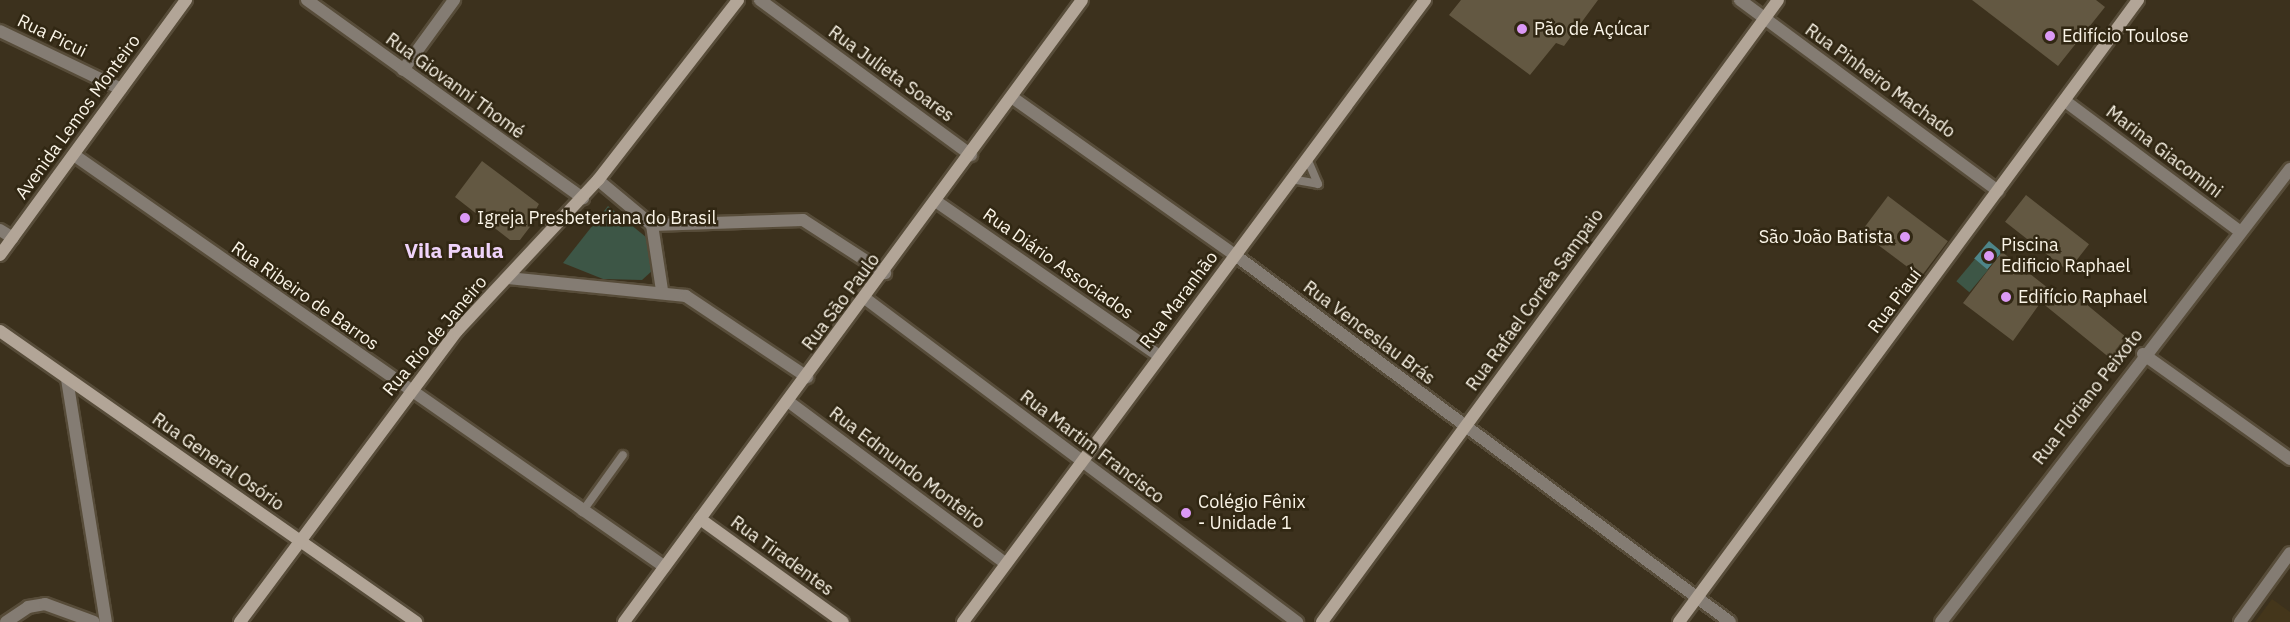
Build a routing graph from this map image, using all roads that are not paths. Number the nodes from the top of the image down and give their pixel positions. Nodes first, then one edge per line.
1 (186, 0) edge
2 (307, 0) edge
3 (454, 0) edge
4 (738, 0) edge
5 (760, 0) edge
6 (1082, 0) edge
7 (1425, 0) edge
8 (1740, 0) edge
9 (1778, 0) edge
10 (2138, 0) edge
11 (1764, 18) junction
12 (0, 31) edge
13 (403, 70) junction
14 (121, 89) junction
15 (1013, 98) junction
16 (2064, 101) junction
17 (74, 155) junction
18 (971, 155) junction
19 (1307, 158) junction
20 (2290, 169) edge
21 (598, 180) junction
22 (1291, 180) junction
23 (1998, 191) junction
24 (583, 198) junction
25 (937, 202) junction
26 (652, 225) junction
27 (0, 230) edge
28 (2241, 232) junction
29 (13, 238) junction
30 (0, 255) edge
31 (1235, 255) junction
32 (885, 273) junction
33 (508, 278) junction
34 (662, 290) junction
35 (866, 299) junction
36 (0, 330) edge
37 (2143, 354) junction
38 (1159, 356) junction
39 (807, 377) junction
40 (67, 379) junction
41 (410, 392) junction
42 (789, 402) junction
43 (1465, 427) junction
44 (623, 455) dead end
45 (2290, 459) edge
46 (1081, 462) junction
47 (582, 512) junction
48 (700, 519) junction
49 (300, 541) junction
50 (2290, 553) edge
51 (1005, 563) junction
52 (664, 567) junction
53 (1697, 598) junction
54 (6, 622) edge
55 (94, 622) edge
56 (106, 622) edge
57 (240, 622) edge
58 (416, 622) edge
59 (624, 622) edge
60 (843, 622) edge
61 (963, 622) edge
62 (1297, 622) edge
63 (1322, 622) edge
64 (1679, 622) edge
65 (1730, 622) edge
66 (1941, 622) edge
67 (2240, 622) edge

1 - 14 street, Avenida Lemos Monteiro
2 - 13 street, Rua Giovanni Thomé
3 - 13 street
4 - 21 street, Rua Rio de Janeiro
5 - 18 street, Rua Julieta Soares
6 - 15 street, Rua São Paulo
7 - 19 street, Rua Maranhão
8 - 11 street, Rua Pinheiro Machado
9 - 11 street, Rua Rafael Corrêa Sampaio
10 - 16 street, Rua Piauí
11 - 23 street, Rua Pinheiro Machado
11 - 43 street, Rua Rafael Corrêa Sampaio
12 - 14 street, Rua Picui
13 - 24 street, Rua Giovanni Thomé
14 - 17 street, Avenida Lemos Monteiro
15 - 18 street, Rua São Paulo
15 - 31 street, Rua Venceslau Brás
16 - 23 street, Rua Piauí
16 - 28 street, Marina Giacomini
17 - 29 street, Avenida Lemos Monteiro
17 - 41 street, Rua Ribeiro de Barros
18 - 25 street, Rua São Paulo
19 - 22 street, Rua Maranhão
19 - 22 lane
20 - 28 street, Rua Floriano Peixoto
21 - 24 street, Rua Rio de Janeiro
21 - 26 street
22 - 31 street, Rua Maranhão
23 - 53 street, Rua Piauí
24 - 33 street, Rua Rio de Janeiro
25 - 32 street, Rua São Paulo
25 - 38 street, Rua Diário Associados
26 - 32 street
26 - 34 street
27 - 29 street
28 - 37 street, Rua Floriano Peixoto
29 - 30 street, Avenida Lemos Monteiro
31 - 38 street, Rua Maranhão
31 - 43 street, Rua Venceslau Brás
32 - 35 street, Rua São Paulo
33 - 34 street
33 - 41 street, Rua Rio de Janeiro
34 - 39 street
35 - 39 street, Rua São Paulo
35 - 46 street, Rua Martim Francisco
36 - 40 street, Rua General Osório
37 - 45 street
37 - 66 street, Rua Floriano Peixoto
38 - 46 street, Rua Maranhão
39 - 42 street, Rua São Paulo
40 - 49 street, Rua General Osório
40 - 56 street
41 - 47 street, Rua Ribeiro de Barros
41 - 49 street, Rua Rio de Janeiro
42 - 48 street, Rua São Paulo
42 - 51 street, Rua Edmundo Monteiro
43 - 53 street, Rua Venceslau Brás
43 - 63 street, Rua Rafael Corrêa Sampaio
44 - 47 lane
46 - 51 street, Rua Maranhão
46 - 62 street, Rua Martim Francisco
47 - 52 street, Rua Ribeiro de Barros
48 - 52 street, Rua São Paulo
48 - 60 street, Rua Tiradentes
49 - 57 street, Rua Rio de Janeiro
49 - 58 street, Rua General Osório
50 - 67 street
51 - 61 street, Rua Maranhão
52 - 59 street, Rua São Paulo
53 - 64 street, Rua Piauí
53 - 65 street, Rua Venceslau Brás
54 - 55 street

